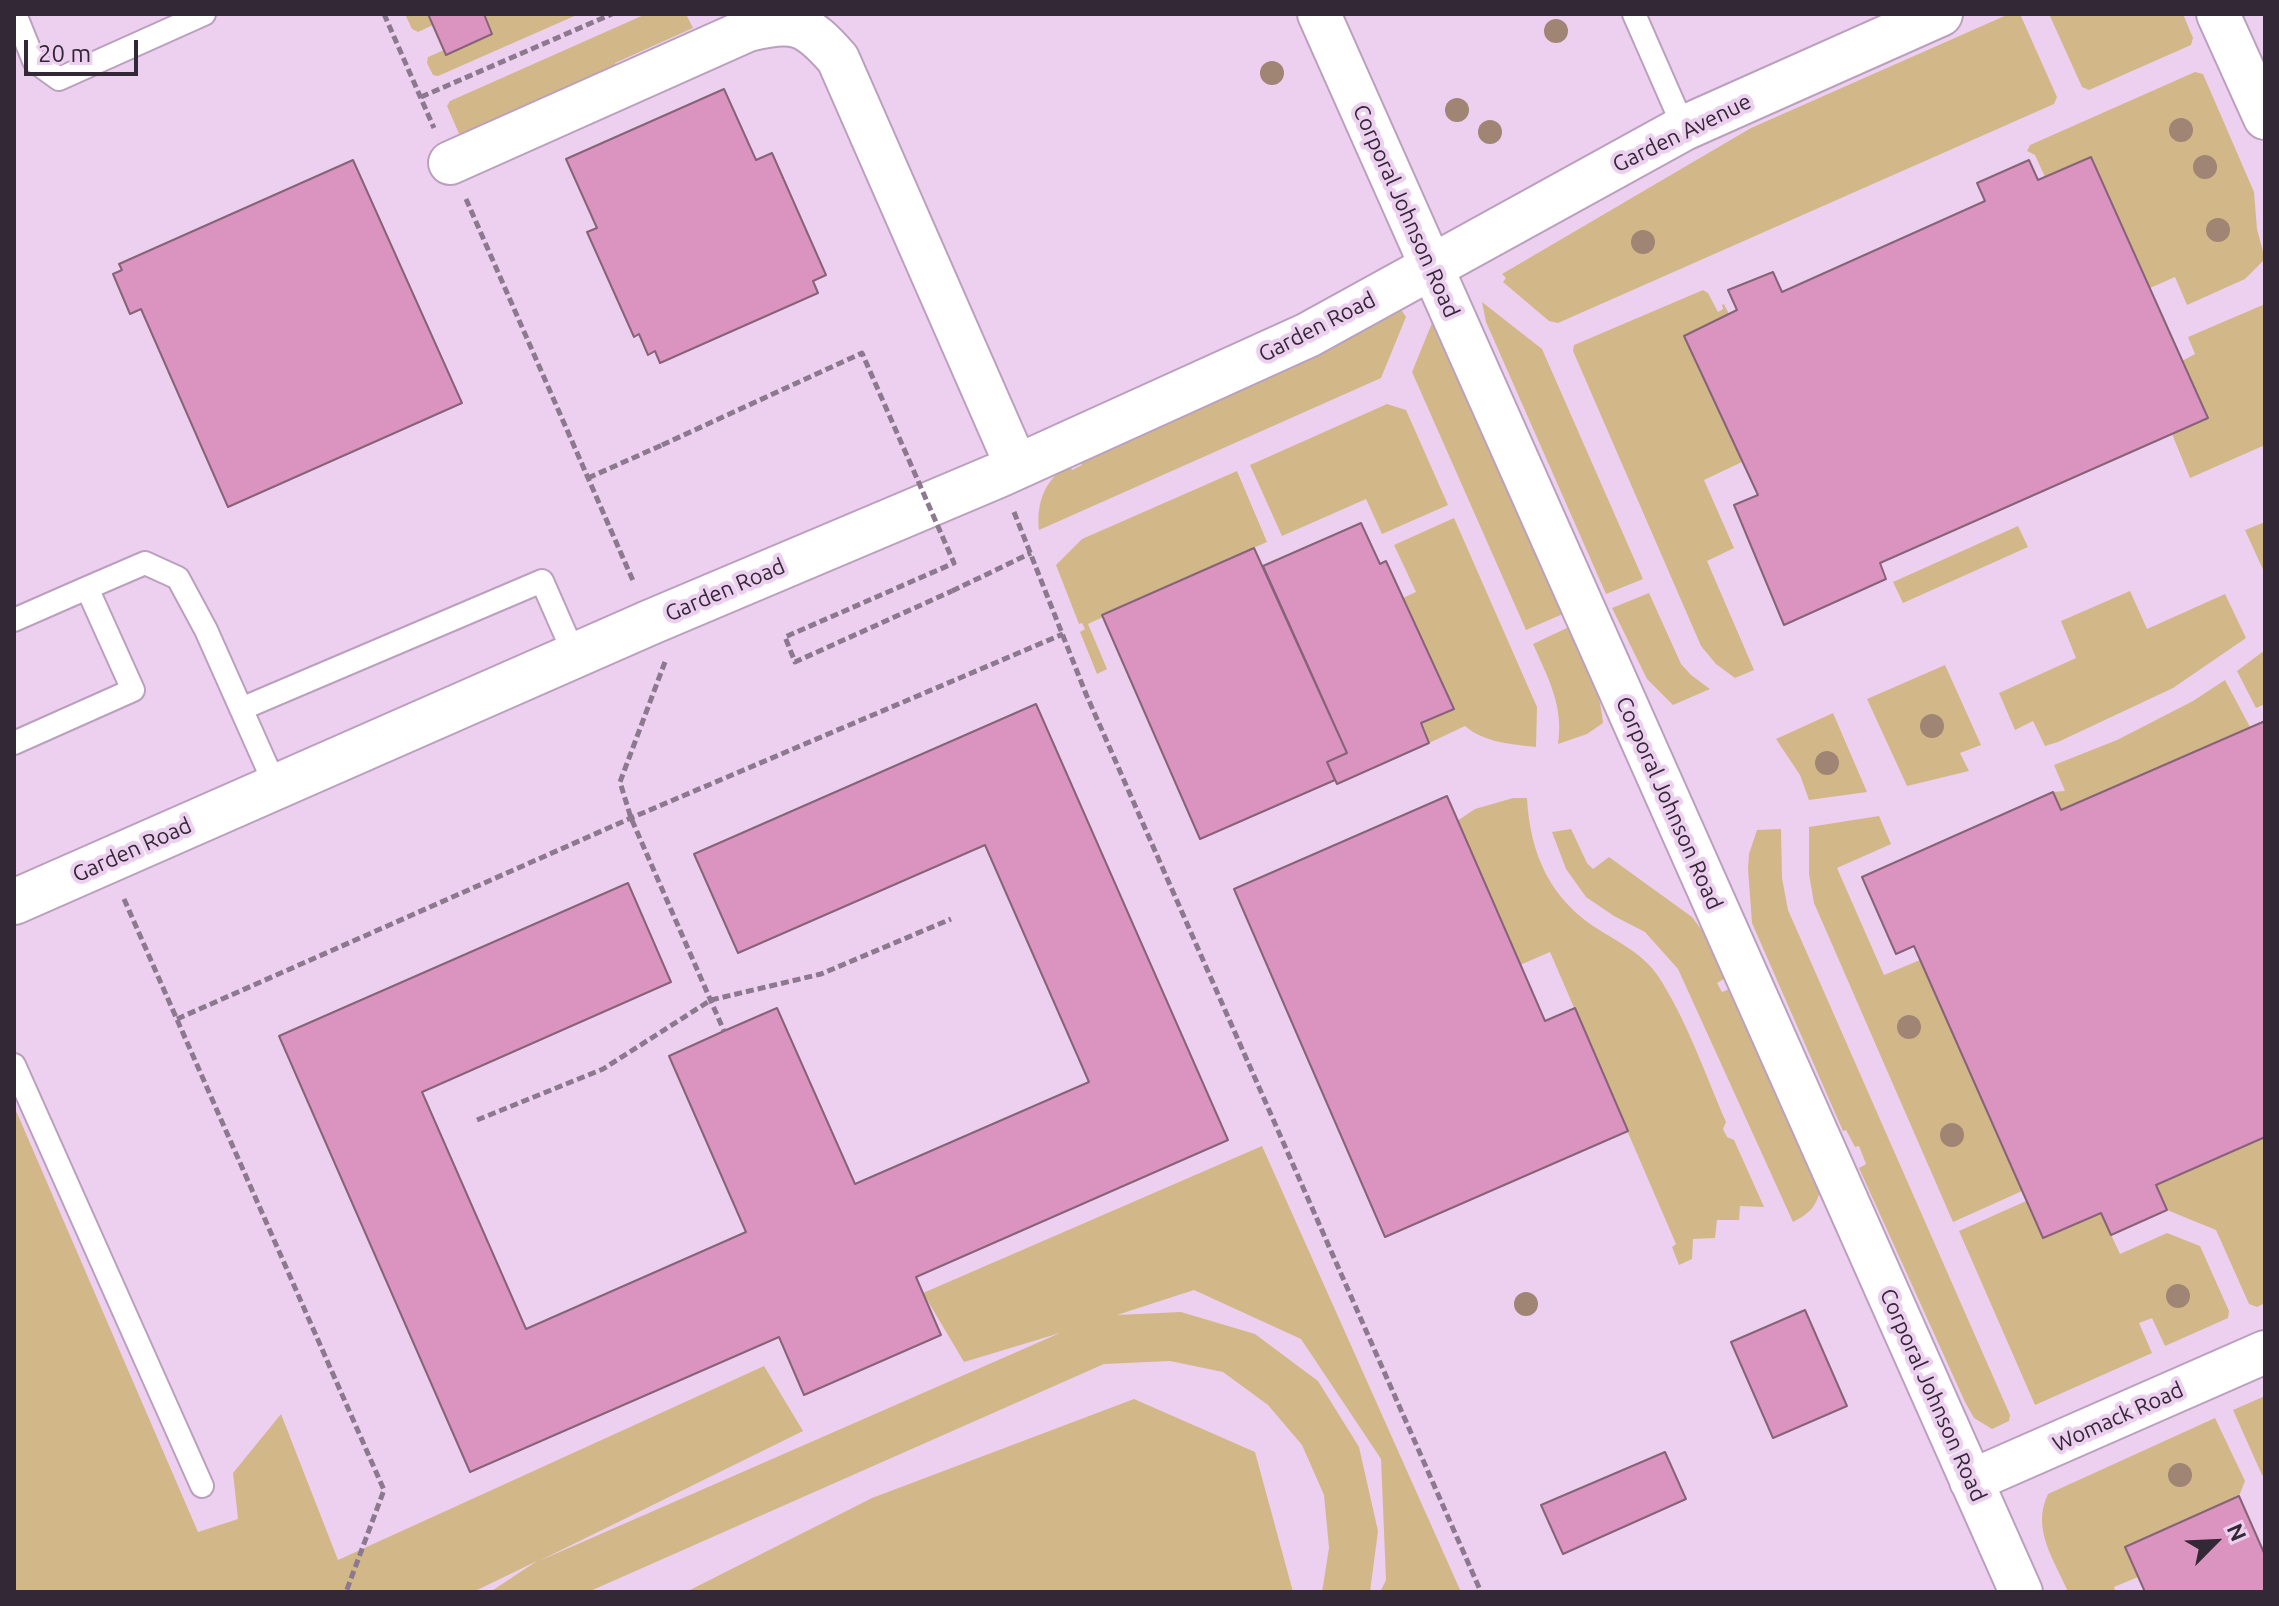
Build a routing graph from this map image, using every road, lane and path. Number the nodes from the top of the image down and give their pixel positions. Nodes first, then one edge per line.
1 (15, 14) edge
2 (204, 14) edge
3 (384, 14) edge
4 (612, 14) edge
5 (1319, 14) edge
6 (1634, 14) edge
7 (1940, 14) edge
8 (2218, 14) edge
9 (421, 97) junction
10 (2265, 118) edge
11 (1684, 128) junction
12 (450, 163) junction
13 (1430, 265) junction
14 (1008, 471) junction
15 (588, 478) junction
16 (1031, 553) junction
17 (634, 583) dead end
18 (87, 588) junction
19 (14, 620) edge
20 (1063, 634) junction
21 (575, 656) junction
22 (667, 658) dead end
23 (241, 709) junction
24 (14, 743) edge
25 (276, 787) junction
26 (631, 818) junction
27 (108, 861) junction
28 (14, 902) edge
29 (951, 919) dead end
30 (711, 1000) junction
31 (177, 1019) junction
32 (724, 1031) dead end
33 (14, 1065) edge
34 (477, 1120) dead end
35 (2265, 1352) edge
36 (1971, 1481) junction
37 (202, 1486) dead end
38 (346, 1592) edge
39 (1481, 1592) edge
40 (2021, 1592) edge

1 - 2 lane
3 - 9 path
4 - 9 path
5 - 13 street, Corporal Johnson Road
6 - 11 lane
7 - 11 street, Garden Avenue
8 - 10 street
9 - 12 path
11 - 13 street, Garden Avenue
12 - 14 street
12 - 15 path
13 - 14 street, Garden Road
13 - 36 street, Corporal Johnson Road
14 - 16 path
14 - 21 street, Garden Road
15 - 16 path, bridge
15 - 17 path
16 - 20 path
18 - 19 lane
18 - 23 lane
18 - 24 lane
20 - 26 path
20 - 39 path
21 - 23 lane
21 - 25 street, Garden Road
22 - 26 path
23 - 25 lane
25 - 27 street, Garden Road
26 - 30 path
26 - 31 path
27 - 28 street, Garden Road
27 - 31 path
29 - 30 path
30 - 32 path
30 - 34 path
31 - 38 path
33 - 37 lane
35 - 36 street, Womack Road
36 - 40 street, Corporal Johnson Road

